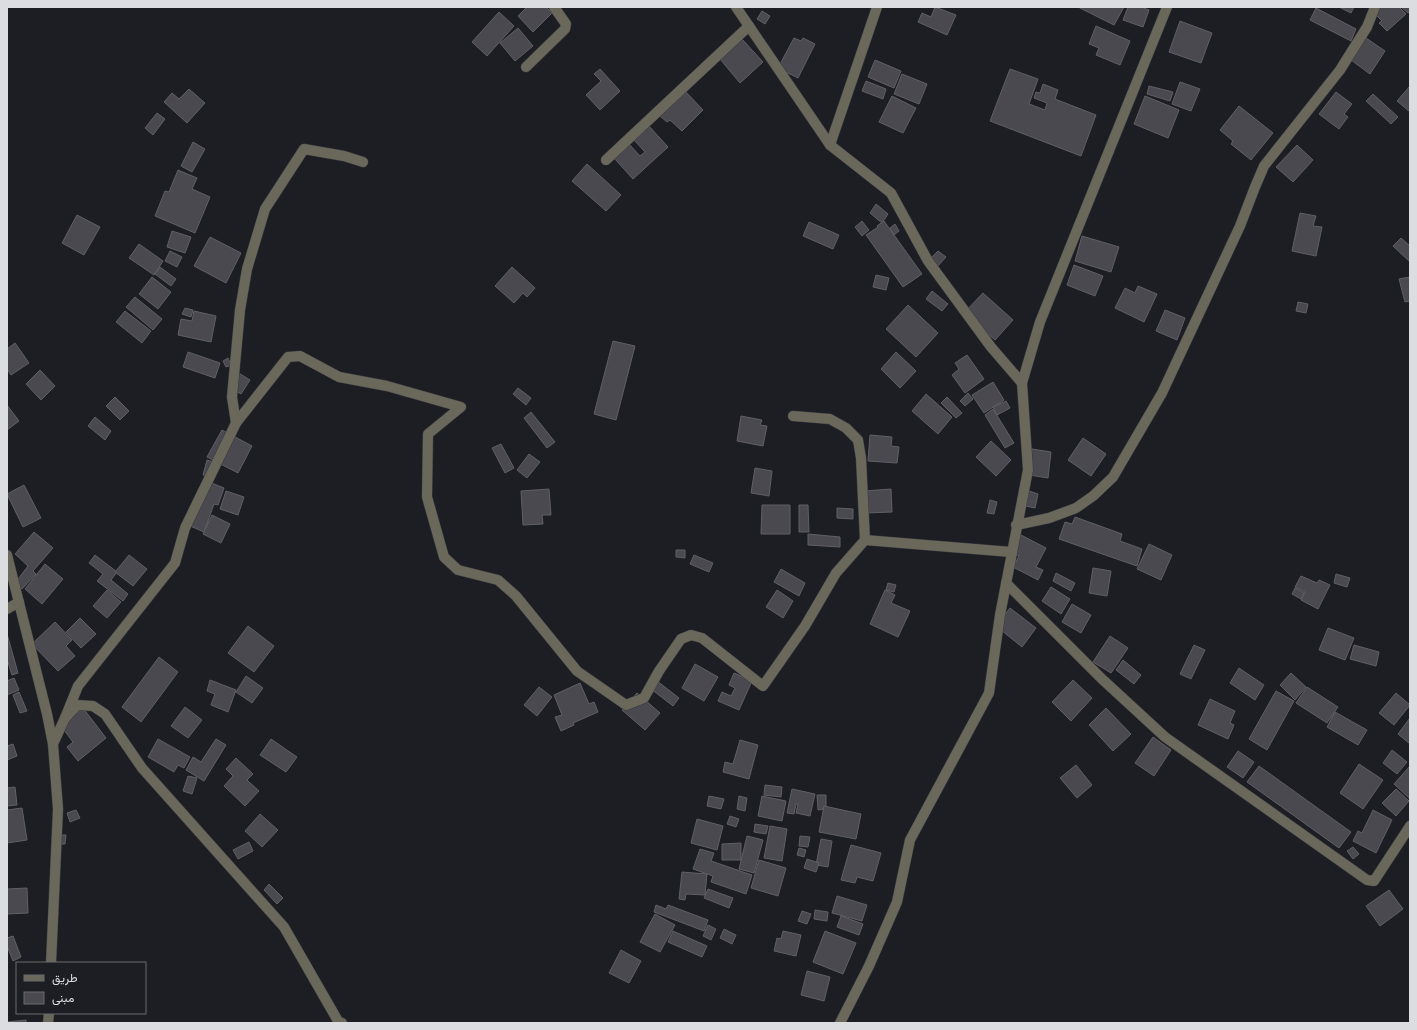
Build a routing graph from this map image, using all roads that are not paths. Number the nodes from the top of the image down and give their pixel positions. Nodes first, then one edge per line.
1 (554, 7) edge
2 (736, 7) edge
3 (876, 7) edge
4 (1167, 7) edge
5 (1375, 7) edge
6 (749, 26) junction
7 (526, 67) dead end
8 (830, 145) junction
9 (606, 160) dead end
10 (363, 162) dead end
11 (1022, 383) junction
12 (793, 416) dead end
13 (236, 423) junction
14 (1016, 525) junction
15 (865, 540) junction
16 (1012, 552) junction
17 (7, 555) edge
18 (1006, 583) junction
19 (19, 602) junction
20 (7, 609) edge
21 (65, 718) junction
22 (53, 744) junction
23 (1410, 826) edge
24 (50, 962) edge
25 (342, 1023) edge
26 (840, 1023) edge

1 - 7 street
2 - 6 street
3 - 8 street
4 - 11 street
5 - 14 street
6 - 8 street
6 - 9 street
8 - 11 street
10 - 13 street
11 - 14 street
12 - 15 street
13 - 15 street
13 - 21 street
14 - 16 street
15 - 16 street
16 - 18 street
17 - 19 street
18 - 23 street
18 - 26 street
19 - 20 street
19 - 22 street
21 - 22 street
21 - 25 street
22 - 24 street

